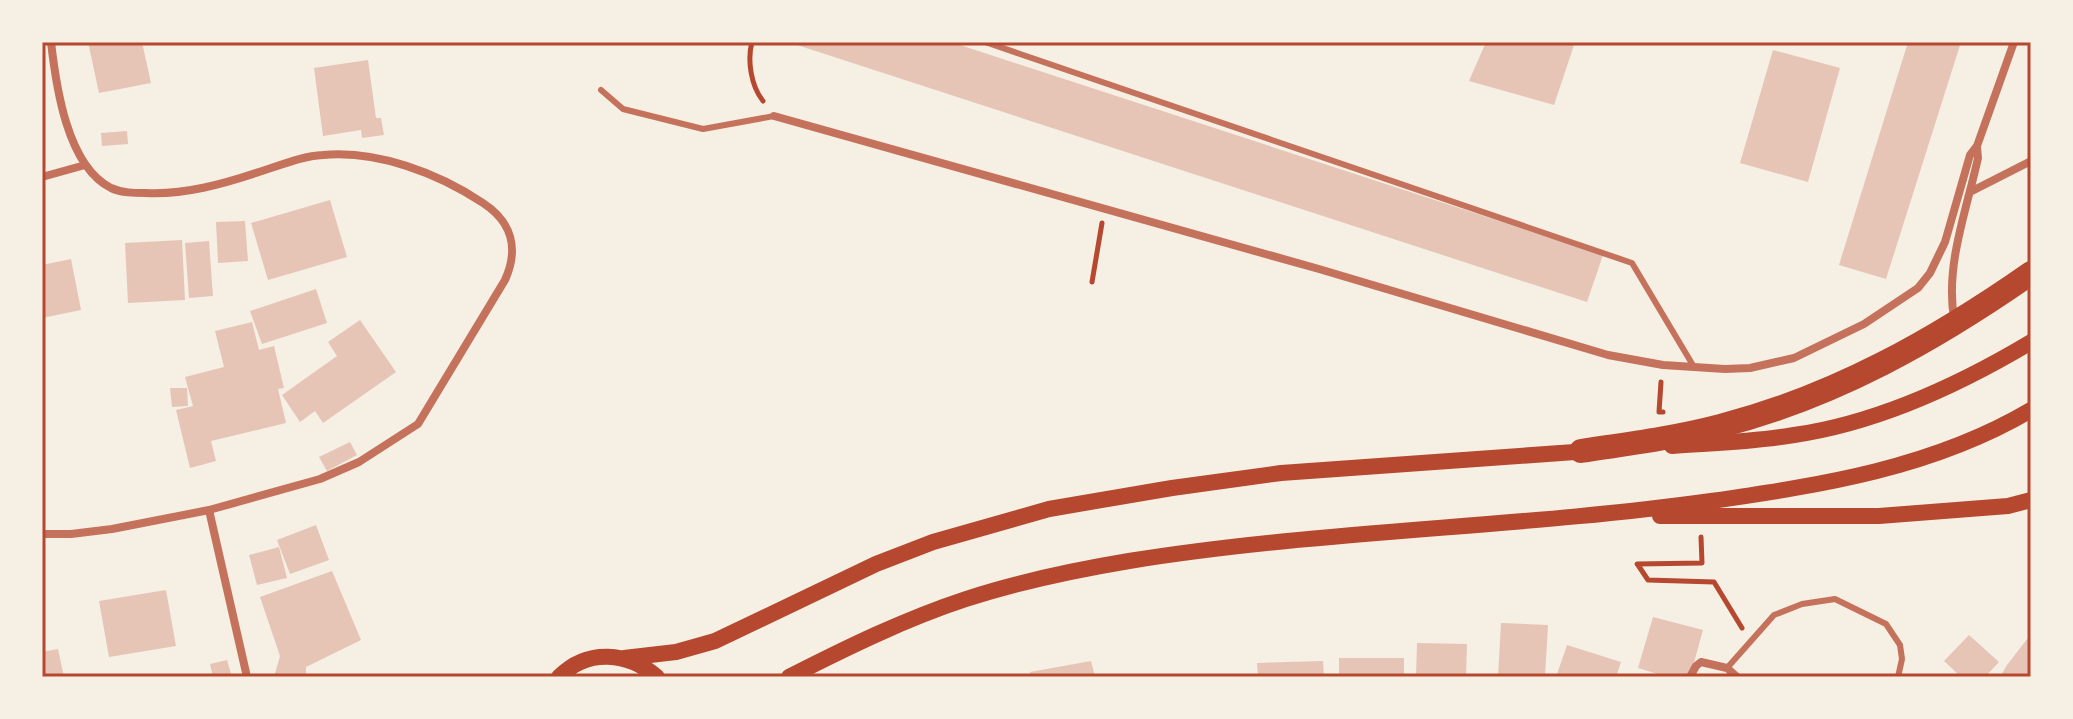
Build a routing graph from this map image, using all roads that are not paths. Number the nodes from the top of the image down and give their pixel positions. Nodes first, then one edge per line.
1 (51, 42) edge
2 (985, 42) edge
3 (2014, 42) edge
4 (601, 90) dead end
5 (774, 116) joint
6 (1977, 146) junction
7 (2031, 161) edge
8 (85, 165) junction
9 (42, 177) edge
10 (1970, 192) junction
11 (2031, 273) edge
12 (1955, 324) junction
13 (2031, 342) edge
14 (1694, 367) junction
15 (2031, 410) edge
16 (1581, 451) junction
17 (2031, 500) edge
18 (209, 510) junction
19 (1610, 515) junction
20 (42, 534) edge
21 (624, 658) junction
22 (1727, 668) junction
23 (247, 677) edge
24 (559, 677) edge
25 (657, 677) edge
26 (789, 677) edge
27 (1690, 677) edge
28 (1737, 677) edge
29 (1898, 677) edge

1 - 8 street
2 - 14 lane
3 - 6 street
4 - 5 lane
5 - 14 street
6 - 10 street
6 - 14 street
7 - 10 street
8 - 9 street
8 - 18 street
10 - 12 street
11 - 12 highway
12 - 16 highway
13 - 16 main road
15 - 19 main road
16 - 21 main road
17 - 19 main road
18 - 20 street
18 - 23 street
19 - 26 main road
21 - 24 main road
21 - 25 main road
22 - 27 street
22 - 28 street
22 - 29 lane

